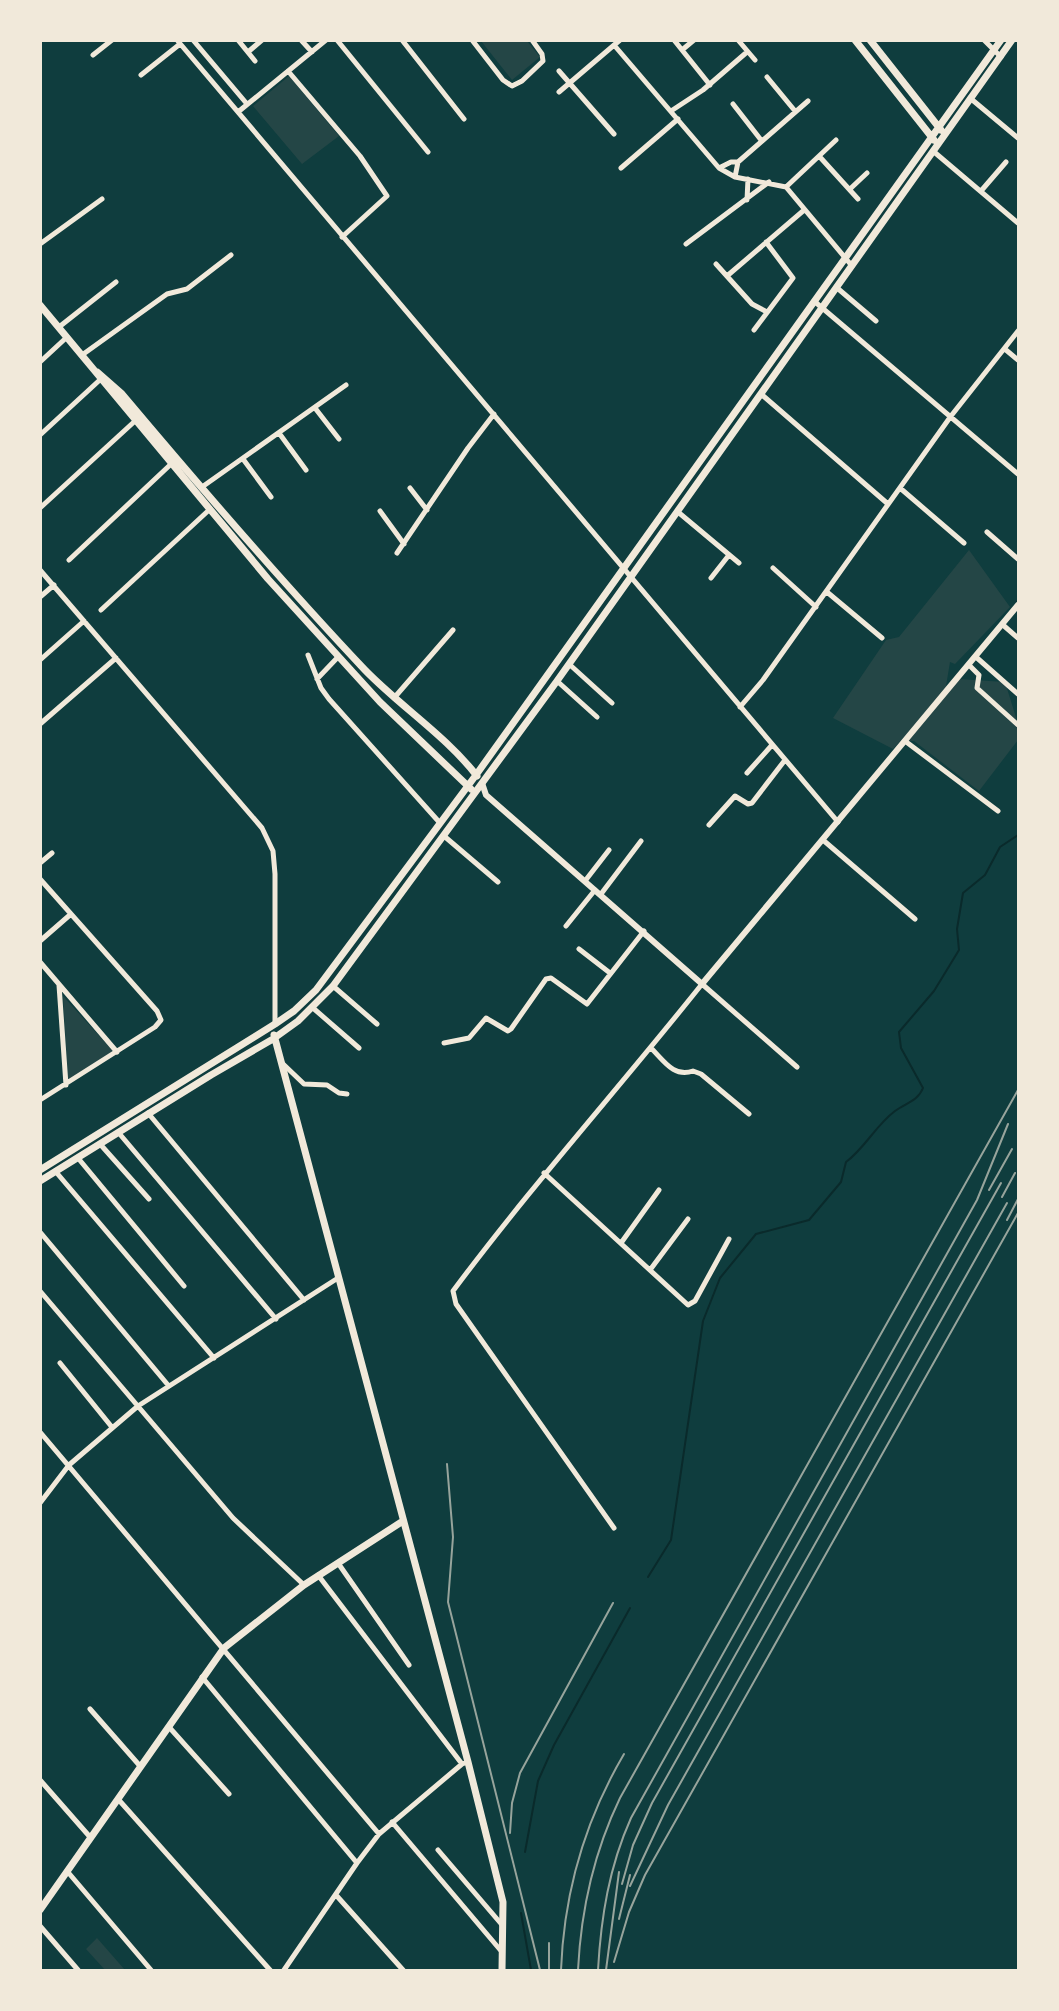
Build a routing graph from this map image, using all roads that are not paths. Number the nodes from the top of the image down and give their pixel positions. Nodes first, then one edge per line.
1 (112, 40) edge
2 (193, 40) edge
3 (238, 40) edge
4 (262, 40) edge
5 (301, 40) edge
6 (312, 40) edge
7 (326, 40) edge
8 (336, 40) edge
9 (402, 40) edge
10 (472, 40) edge
11 (532, 40) edge
12 (620, 40) edge
13 (674, 40) edge
14 (694, 40) edge
15 (738, 40) edge
16 (855, 40) edge
17 (870, 40) edge
18 (984, 40) edge
19 (1001, 40) edge
20 (1012, 40) edge
21 (178, 42) edge
22 (614, 45) junction
23 (318, 47) junction
24 (682, 50) junction
25 (747, 51) junction
26 (248, 52) junction
27 (312, 52) junction
28 (993, 52) junction
29 (93, 55) dead end
30 (1001, 57) junction
31 (755, 60) dead end
32 (255, 61) dead end
33 (288, 71) junction
34 (559, 71) dead end
35 (141, 75) dead end
36 (767, 77) dead end
37 (570, 83) junction
38 (710, 85) junction
39 (559, 92) dead end
40 (970, 98) junction
41 (808, 101) dead end
42 (247, 104) junction
43 (733, 104) dead end
44 (671, 111) junction
45 (795, 111) junction
46 (238, 112) junction
47 (464, 119) dead end
48 (678, 119) junction
49 (938, 127) junction
50 (614, 134) dead end
51 (945, 134) junction
52 (931, 137) junction
53 (1018, 138) edge
54 (761, 140) junction
55 (836, 140) dead end
56 (935, 148) junction
57 (428, 152) dead end
58 (819, 156) junction
59 (738, 162) junction
60 (1006, 162) dead end
61 (621, 168) dead end
62 (719, 168) junction
63 (867, 172) dead end
64 (735, 177) junction
65 (748, 179) junction
66 (769, 182) junction
67 (786, 187) junction
68 (850, 189) junction
69 (981, 191) junction
70 (858, 199) dead end
71 (102, 200) dead end
72 (747, 200) junction
73 (803, 210) junction
74 (1018, 223) edge
75 (342, 237) junction
76 (766, 242) junction
77 (40, 244) edge
78 (686, 244) dead end
79 (231, 255) dead end
80 (845, 259) junction
81 (716, 264) dead end
82 (852, 266) junction
83 (727, 276) junction
84 (116, 282) dead end
85 (836, 287) junction
86 (814, 301) junction
87 (40, 305) edge
88 (821, 307) junction
89 (767, 312) junction
90 (876, 321) dead end
91 (59, 327) junction
92 (754, 330) dead end
93 (1018, 331) edge
94 (67, 337) junction
95 (1006, 350) junction
96 (82, 355) junction
97 (1018, 360) edge
98 (40, 362) edge
99 (102, 378) junction
100 (346, 385) dead end
101 (761, 394) junction
102 (315, 408) junction
103 (494, 414) junction
104 (951, 416) junction
105 (135, 421) junction
106 (279, 433) junction
107 (40, 435) edge
108 (339, 439) dead end
109 (243, 459) junction
110 (170, 465) junction
111 (306, 470) dead end
112 (1018, 474) edge
113 (202, 487) junction
114 (410, 488) dead end
115 (900, 488) junction
116 (271, 497) dead end
117 (888, 504) junction
118 (40, 507) edge
119 (209, 510) junction
120 (427, 510) junction
121 (380, 511) dead end
122 (678, 512) junction
123 (987, 532) dead end
124 (964, 543) dead end
125 (404, 544) junction
126 (398, 553) dead end
127 (729, 555) junction
128 (1018, 559) edge
129 (69, 560) dead end
130 (739, 563) dead end
131 (624, 568) junction
132 (773, 568) dead end
133 (40, 570) edge
134 (631, 576) junction
135 (711, 578) dead end
136 (54, 585) junction
137 (827, 592) junction
138 (40, 597) edge
139 (1018, 605) edge
140 (816, 607) junction
141 (101, 610) dead end
142 (84, 621) junction
143 (1003, 625) junction
144 (453, 630) dead end
145 (882, 638) dead end
146 (1018, 638) edge
147 (308, 655) dead end
148 (338, 657) junction
149 (976, 657) junction
150 (116, 658) junction
151 (40, 660) edge
152 (569, 664) junction
153 (969, 665) junction
154 (364, 668) junction
155 (356, 676) junction
156 (317, 679) junction
157 (557, 681) junction
158 (1018, 694) edge
159 (394, 698) junction
160 (612, 703) dead end
161 (740, 706) junction
162 (597, 717) dead end
163 (40, 724) edge
164 (1018, 725) edge
165 (905, 741) junction
166 (772, 745) junction
167 (785, 760) junction
168 (747, 773) dead end
169 (476, 775) junction
170 (482, 783) junction
171 (467, 786) junction
172 (475, 792) junction
173 (486, 795) junction
174 (998, 811) dead end
175 (838, 822) junction
176 (440, 824) junction
177 (709, 825) dead end
178 (444, 836) junction
179 (823, 840) junction
180 (641, 841) dead end
181 (609, 850) dead end
182 (52, 853) dead end
183 (40, 863) edge
184 (40, 879) edge
185 (585, 881) junction
186 (498, 882) dead end
187 (598, 892) junction
188 (71, 914) junction
189 (915, 919) dead end
190 (566, 926) dead end
191 (644, 932) junction
192 (40, 941) edge
193 (579, 949) dead end
194 (40, 962) edge
195 (610, 973) junction
196 (702, 984) junction
197 (58, 985) junction
198 (333, 986) junction
199 (313, 1008) junction
200 (275, 1024) junction
201 (377, 1024) dead end
202 (273, 1039) junction
203 (444, 1043) dead end
204 (359, 1048) dead end
205 (651, 1048) junction
206 (117, 1052) junction
207 (279, 1060) junction
208 (797, 1067) dead end
209 (66, 1085) junction
210 (347, 1094) dead end
211 (40, 1100) edge
212 (148, 1113) junction
213 (749, 1114) dead end
214 (118, 1132) junction
215 (100, 1144) junction
216 (78, 1158) junction
217 (40, 1170) edge
218 (56, 1172) junction
219 (544, 1173) junction
220 (40, 1181) edge
221 (659, 1190) dead end
222 (149, 1200) dead end
223 (688, 1219) dead end
224 (40, 1233) edge
225 (729, 1239) dead end
226 (621, 1243) junction
227 (650, 1270) junction
228 (338, 1278) junction
229 (184, 1286) dead end
230 (40, 1291) edge
231 (304, 1300) junction
232 (276, 1319) junction
233 (214, 1358) junction
234 (60, 1363) dead end
235 (168, 1385) junction
236 (138, 1406) junction
237 (111, 1426) junction
238 (40, 1432) edge
239 (69, 1465) junction
240 (40, 1503) edge
241 (403, 1521) junction
242 (614, 1528) dead end
243 (338, 1563) junction
244 (318, 1575) junction
245 (304, 1585) junction
246 (224, 1648) junction
247 (409, 1665) dead end
248 (202, 1677) junction
249 (90, 1709) dead end
250 (169, 1727) junction
251 (465, 1763) junction
252 (140, 1766) junction
253 (40, 1780) edge
254 (229, 1794) dead end
255 (118, 1799) junction
256 (392, 1821) junction
257 (379, 1834) junction
258 (90, 1837) junction
259 (438, 1850) dead end
260 (357, 1863) junction
261 (67, 1871) junction
262 (336, 1894) junction
263 (40, 1910) edge
264 (40, 1926) edge
265 (503, 1927) junction
266 (502, 1952) junction
267 (78, 1971) edge
268 (151, 1971) edge
269 (270, 1971) edge
270 (284, 1971) edge
271 (403, 1971) edge
272 (502, 1971) edge

1 - 29 street
2 - 42 street
3 - 26 street
4 - 26 street
5 - 27 street
6 - 23 street
7 - 23 street
8 - 57 street
9 - 47 street
10 - 11 street
12 - 22 street
13 - 24 street
14 - 24 street
15 - 25 street
16 - 52 main road
17 - 49 main road
18 - 28 street
19 - 28 main road
20 - 30 main road
21 - 35 street
21 - 46 street
22 - 37 street
22 - 44 street
23 - 27 street
24 - 38 street
25 - 31 street
25 - 38 street
26 - 32 street
27 - 33 street
28 - 30 street
28 - 49 main road
30 - 40 main road
33 - 42 street
33 - 75 street
34 - 37 street
36 - 45 street
37 - 39 street
37 - 50 street
38 - 44 street
40 - 51 main road
40 - 53 street
41 - 45 street
42 - 46 street
43 - 54 street
44 - 48 street
45 - 54 street
46 - 75 street
48 - 61 street
48 - 62 street
49 - 51 main road
49 - 52 main road
51 - 56 main road
52 - 56 main road
52 - 80 main road
54 - 59 street
55 - 58 street
56 - 69 street
56 - 82 main road
58 - 67 street
58 - 68 street
59 - 62 street
59 - 64 street
60 - 69 street
62 - 64 street
63 - 68 street
64 - 65 street
65 - 66 street
65 - 72 street
66 - 67 street
66 - 72 street
67 - 73 street
68 - 70 street
69 - 74 street
71 - 77 street
72 - 78 street
73 - 76 street
73 - 80 street
75 - 103 street
76 - 83 street
76 - 89 street
79 - 96 street
80 - 82 street
80 - 86 main road
81 - 83 street
82 - 85 main road
83 - 89 street
84 - 91 street
85 - 88 main road
85 - 90 street
86 - 88 street
86 - 131 main road
87 - 91 main road
88 - 101 main road
88 - 104 street
89 - 92 street
91 - 94 main road
93 - 95 street
94 - 96 main road
94 - 98 street
95 - 97 street
95 - 104 street
96 - 99 main road
99 - 105 main road
99 - 107 street
99 - 113 main road
100 - 102 street
101 - 117 street
101 - 122 main road
102 - 106 street
102 - 108 street
103 - 120 street
103 - 131 street
104 - 112 street
104 - 115 street
105 - 110 main road
105 - 118 street
106 - 109 street
106 - 111 street
109 - 113 street
109 - 116 street
110 - 119 main road
110 - 129 street
113 - 154 main road
114 - 120 street
115 - 117 street
115 - 124 street
117 - 137 street
119 - 141 street
119 - 148 main road
120 - 125 street
121 - 125 street
122 - 127 street
122 - 134 main road
123 - 128 street
125 - 126 street
127 - 130 street
127 - 135 street
131 - 134 street
131 - 169 main road
132 - 140 street
133 - 136 street
134 - 152 main road
134 - 161 street
136 - 138 street
136 - 142 street
137 - 140 street
137 - 145 street
139 - 143 street
140 - 161 street
142 - 150 street
142 - 151 street
143 - 146 street
143 - 149 street
144 - 159 street
147 - 156 street
148 - 155 main road
148 - 156 street
149 - 153 street
149 - 158 street
150 - 163 street
150 - 200 street
152 - 157 main road
152 - 160 street
153 - 164 street
153 - 165 street
154 - 155 main road
154 - 159 main road
155 - 171 main road
156 - 176 street
157 - 162 street
157 - 170 main road
159 - 169 main road
161 - 166 street
165 - 174 street
165 - 175 street
166 - 167 street
166 - 168 street
167 - 175 street
167 - 177 street
169 - 170 main road
169 - 171 main road
170 - 172 main road
170 - 173 street
171 - 172 main road
171 - 176 main road
172 - 173 street
172 - 178 main road
173 - 185 street
175 - 179 street
176 - 200 main road
178 - 186 street
178 - 198 main road
179 - 189 street
179 - 196 street
180 - 187 street
181 - 185 street
182 - 183 street
184 - 188 street
185 - 187 street
187 - 190 street
187 - 191 street
188 - 192 street
188 - 206 street
191 - 195 street
191 - 196 street
193 - 195 street
194 - 197 street
195 - 203 street
196 - 205 street
196 - 208 street
197 - 206 street
197 - 209 street
198 - 199 main road
198 - 201 street
199 - 202 main road
199 - 204 street
200 - 202 main road
200 - 217 main road
202 - 207 main road
202 - 212 main road
205 - 213 street
205 - 219 street
206 - 209 street
207 - 210 street
207 - 228 main road
209 - 211 street
212 - 214 main road
212 - 231 street
214 - 215 main road
214 - 232 street
215 - 216 main road
215 - 222 street
216 - 218 main road
216 - 229 street
218 - 220 main road
218 - 233 street
219 - 226 street
219 - 242 street
221 - 226 street
223 - 227 street
224 - 235 street
225 - 227 street
226 - 227 street
228 - 231 street
228 - 241 main road
230 - 236 street
231 - 232 street
232 - 233 street
233 - 235 street
234 - 237 street
235 - 236 street
236 - 237 street
236 - 245 street
237 - 239 street
238 - 239 street
239 - 240 street
239 - 246 street
241 - 243 main road
241 - 251 main road
243 - 244 main road
243 - 247 street
244 - 245 main road
244 - 251 street
245 - 246 main road
246 - 248 main road
246 - 257 street
248 - 250 main road
248 - 260 street
249 - 252 street
250 - 252 main road
250 - 254 street
251 - 256 street
251 - 265 main road
252 - 255 main road
253 - 258 street
255 - 258 main road
255 - 269 street
256 - 257 street
256 - 266 street
257 - 260 street
258 - 261 main road
259 - 265 street
260 - 262 street
261 - 263 main road
261 - 268 street
262 - 270 street
262 - 271 street
264 - 267 street
265 - 266 main road
266 - 272 main road

